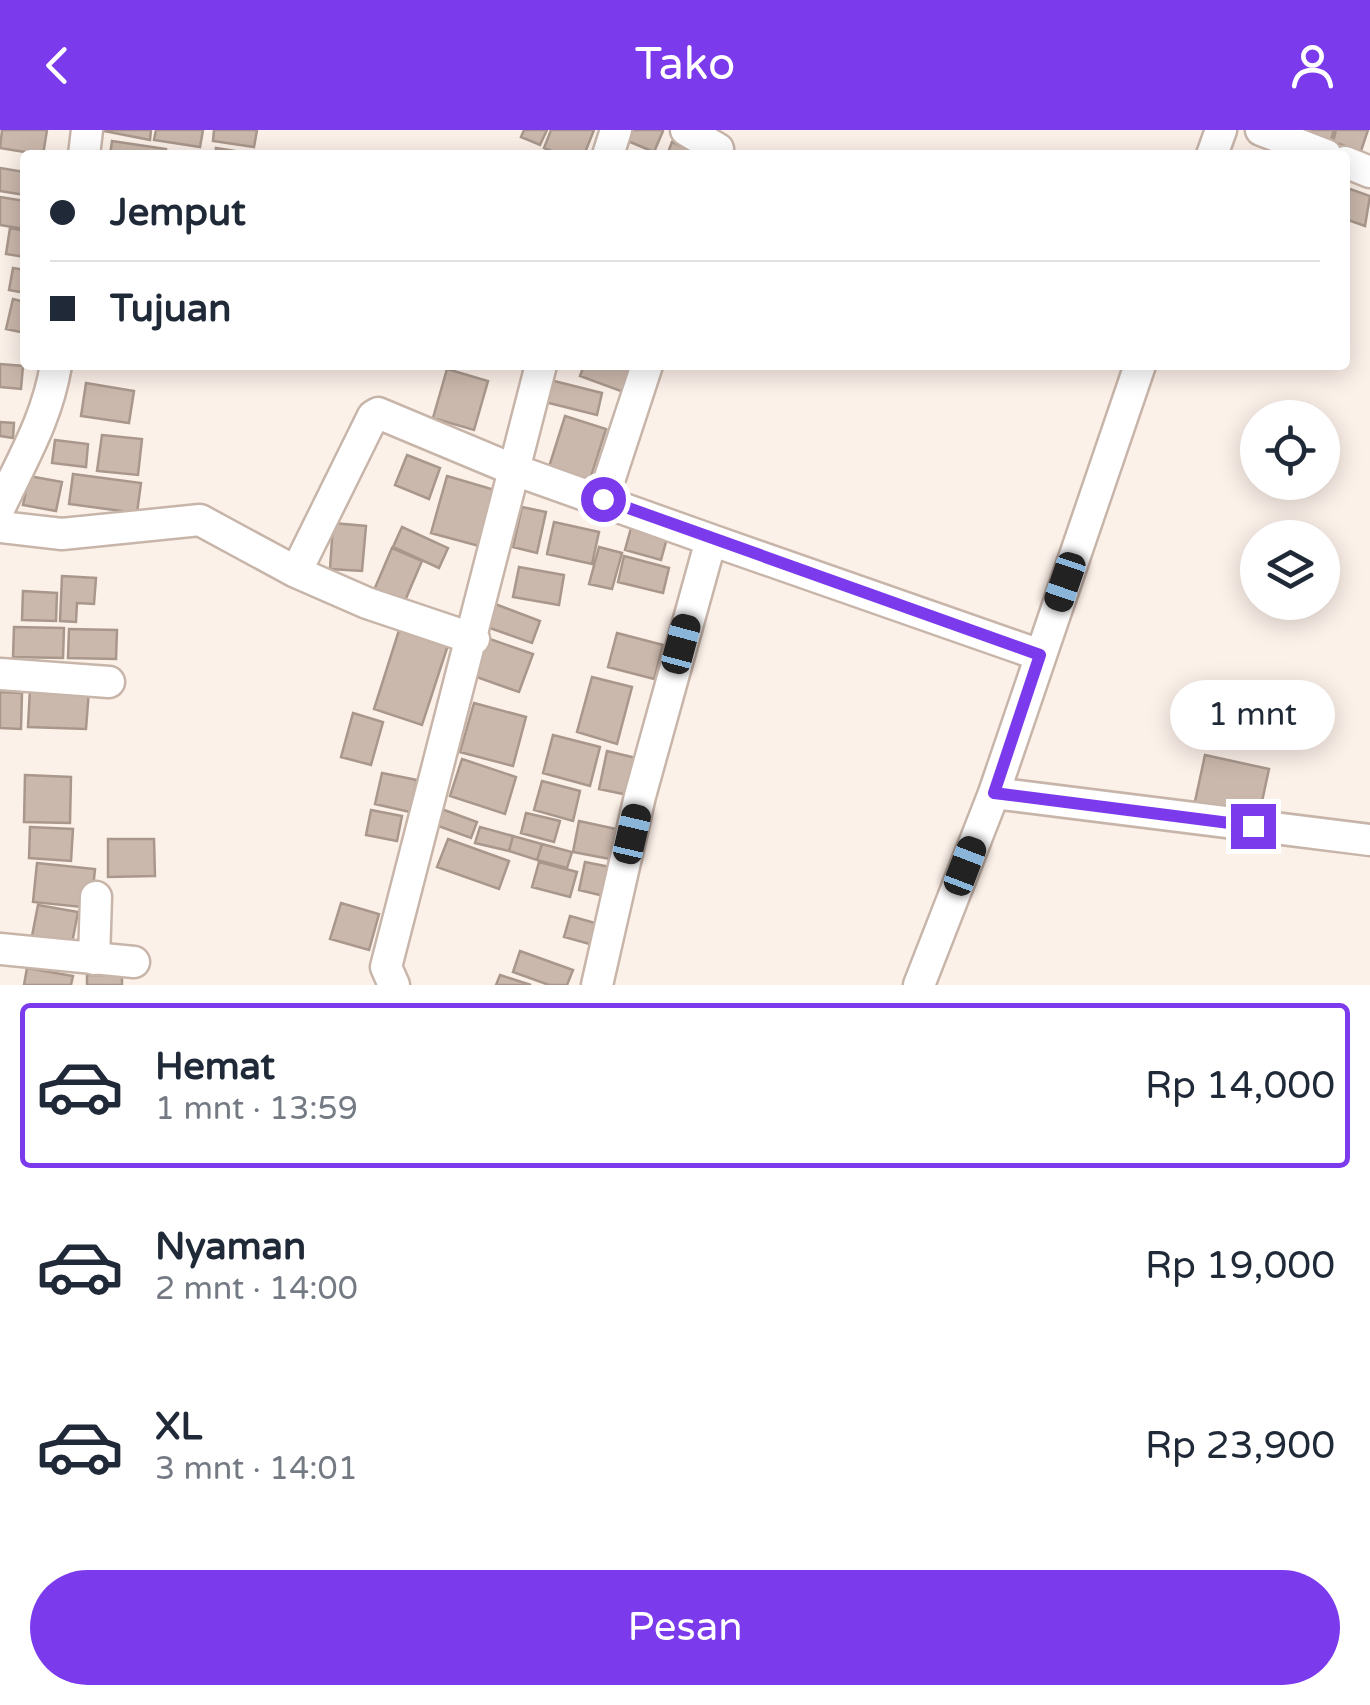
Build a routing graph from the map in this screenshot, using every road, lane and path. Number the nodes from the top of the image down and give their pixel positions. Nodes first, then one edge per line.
1 (686, 130) edge
2 (1261, 130) edge
3 (720, 144) edge
4 (1313, 150) edge
5 (55, 370) edge
6 (540, 370) edge
7 (645, 370) edge
8 (1138, 370) edge
9 (512, 469) junction
10 (603, 499) junction
11 (0, 507) edge
12 (0, 527) edge
13 (711, 540) junction
14 (296, 572) junction
15 (474, 638) junction
16 (1040, 655) junction
17 (0, 674) edge
18 (109, 682) dead end
19 (994, 793) junction
20 (1370, 840) edge
21 (96, 897) dead end
22 (0, 948) edge
23 (94, 959) junction
24 (134, 962) dead end
25 (929, 982) edge
26 (394, 985) edge
27 (597, 985) edge

1 - 3 street
2 - 4 street
5 - 11 street
6 - 9 street
7 - 10 street
8 - 16 street
9 - 10 street
9 - 14 street
9 - 15 street
10 - 13 street
12 - 14 street
13 - 16 street
13 - 27 street
14 - 15 street
15 - 26 street
16 - 19 street
17 - 18 street
19 - 20 street
19 - 25 street
21 - 23 street
22 - 23 street
23 - 24 street

